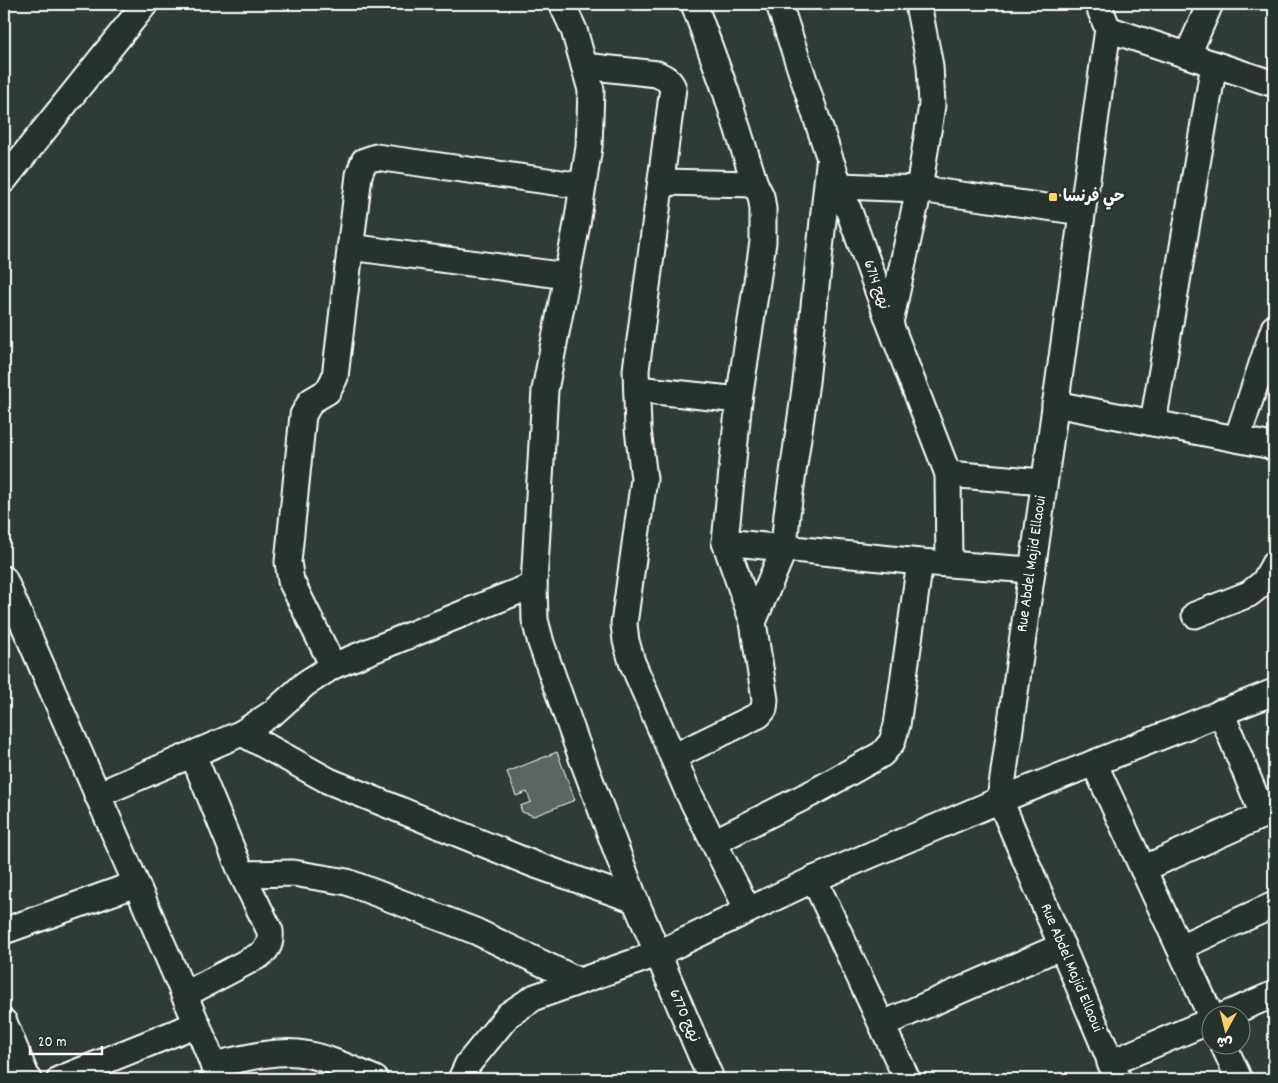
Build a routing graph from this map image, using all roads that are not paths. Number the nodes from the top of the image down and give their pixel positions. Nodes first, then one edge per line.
1 (145, 4) edge
2 (562, 4) edge
3 (694, 4) edge
4 (778, 4) edge
5 (918, 4) edge
6 (1098, 4) edge
7 (1210, 4) edge
8 (1108, 29) junction
9 (1188, 54) junction
10 (1214, 64) junction
11 (584, 66) junction
12 (1274, 84) edge
13 (830, 159) junction
14 (4, 180) edge
15 (662, 182) junction
16 (755, 184) junction
17 (583, 186) junction
18 (840, 186) junction
19 (920, 189) junction
20 (1082, 212) junction
21 (350, 248) junction
22 (567, 276) junction
23 (890, 324) junction
24 (1274, 328) edge
25 (637, 389) junction
26 (739, 400) junction
27 (1055, 404) junction
28 (1153, 423) junction
29 (1237, 439) junction
30 (1274, 448) edge
31 (948, 474) junction
32 (1043, 482) junction
33 (725, 542) junction
34 (784, 549) junction
35 (920, 562) junction
36 (949, 564) junction
37 (1274, 564) edge
38 (1032, 570) junction
39 (4, 579) edge
40 (534, 585) junction
41 (1195, 615) dead end
42 (753, 622) junction
43 (333, 666) junction
44 (1274, 692) edge
45 (1222, 712) junction
46 (242, 733) junction
47 (193, 755) junction
48 (673, 758) junction
49 (1094, 763) junction
50 (98, 795) junction
51 (1000, 800) junction
52 (1268, 813) edge
53 (714, 842) junction
54 (1144, 869) junction
55 (242, 874) junction
56 (814, 879) junction
57 (136, 884) junction
58 (635, 900) junction
59 (1274, 905) edge
60 (748, 910) junction
61 (4, 931) edge
62 (1062, 946) junction
63 (1180, 948) junction
64 (657, 954) junction
65 (579, 982) junction
66 (1274, 994) edge
67 (184, 995) junction
68 (1206, 1006) edge
69 (1246, 1006) edge
70 (4, 1022) edge
71 (197, 1024) junction
72 (882, 1024) junction
73 (1200, 1026) edge
74 (1229, 1056) edge
75 (1114, 1071) edge
76 (216, 1072) edge
77 (29, 1079) edge
78 (60, 1079) edge
79 (375, 1079) edge
80 (461, 1079) edge
81 (711, 1079) edge
82 (908, 1079) edge
83 (1239, 1079) edge

1 - 14 street
2 - 11 street, نهج 6770
3 - 16 street
4 - 13 street, نهج 6714
5 - 19 street
6 - 8 street
7 - 9 street
8 - 9 street
8 - 20 street, Rue Abdel Majid Ellaoui
9 - 10 street
10 - 12 street
10 - 28 street
11 - 15 street
11 - 17 street, نهج 6770
13 - 18 street, نهج 6714
13 - 34 street
15 - 16 street
15 - 25 street
16 - 26 street
17 - 21 street
17 - 22 street, نهج 6770
18 - 19 street
18 - 23 street, نهج 6714
19 - 20 street
19 - 23 street
20 - 27 street, Rue Abdel Majid Ellaoui
21 - 22 street
21 - 43 street
22 - 40 street, نهج 6770
23 - 31 street, نهج 6714
24 - 29 street
25 - 26 street
25 - 48 street
26 - 33 street
27 - 28 street
27 - 32 street, Rue Abdel Majid Ellaoui
28 - 29 street
29 - 30 street
31 - 32 street
31 - 36 street
32 - 38 street, Rue Abdel Majid Ellaoui
33 - 34 street
33 - 42 street
34 - 35 street
34 - 42 street
35 - 36 street
35 - 53 street
36 - 38 street
37 - 41 street
38 - 51 street, Rue Abdel Majid Ellaoui
39 - 50 street
40 - 43 street
40 - 58 street, نهج 6770
42 - 48 street
43 - 46 street
44 - 45 street
45 - 49 street
45 - 52 street
46 - 47 street
46 - 58 street
47 - 50 street
47 - 55 street
48 - 53 street
49 - 51 street
49 - 54 street
50 - 57 street
51 - 56 street
51 - 62 street, Rue Abdel Majid Ellaoui
52 - 54 street
53 - 60 street
54 - 63 street
55 - 65 street
55 - 67 street
56 - 60 street
56 - 72 street
57 - 61 street
57 - 67 street
58 - 64 street, نهج 6770
59 - 63 street
60 - 64 street
62 - 72 street
62 - 75 street, Rue Abdel Majid Ellaoui
63 - 68 street
64 - 65 street
64 - 81 street, نهج 6770
65 - 80 street
66 - 69 street
67 - 71 street
70 - 77 street
71 - 76 street
71 - 78 street
72 - 82 street
73 - 75 street
74 - 83 street
76 - 79 street

